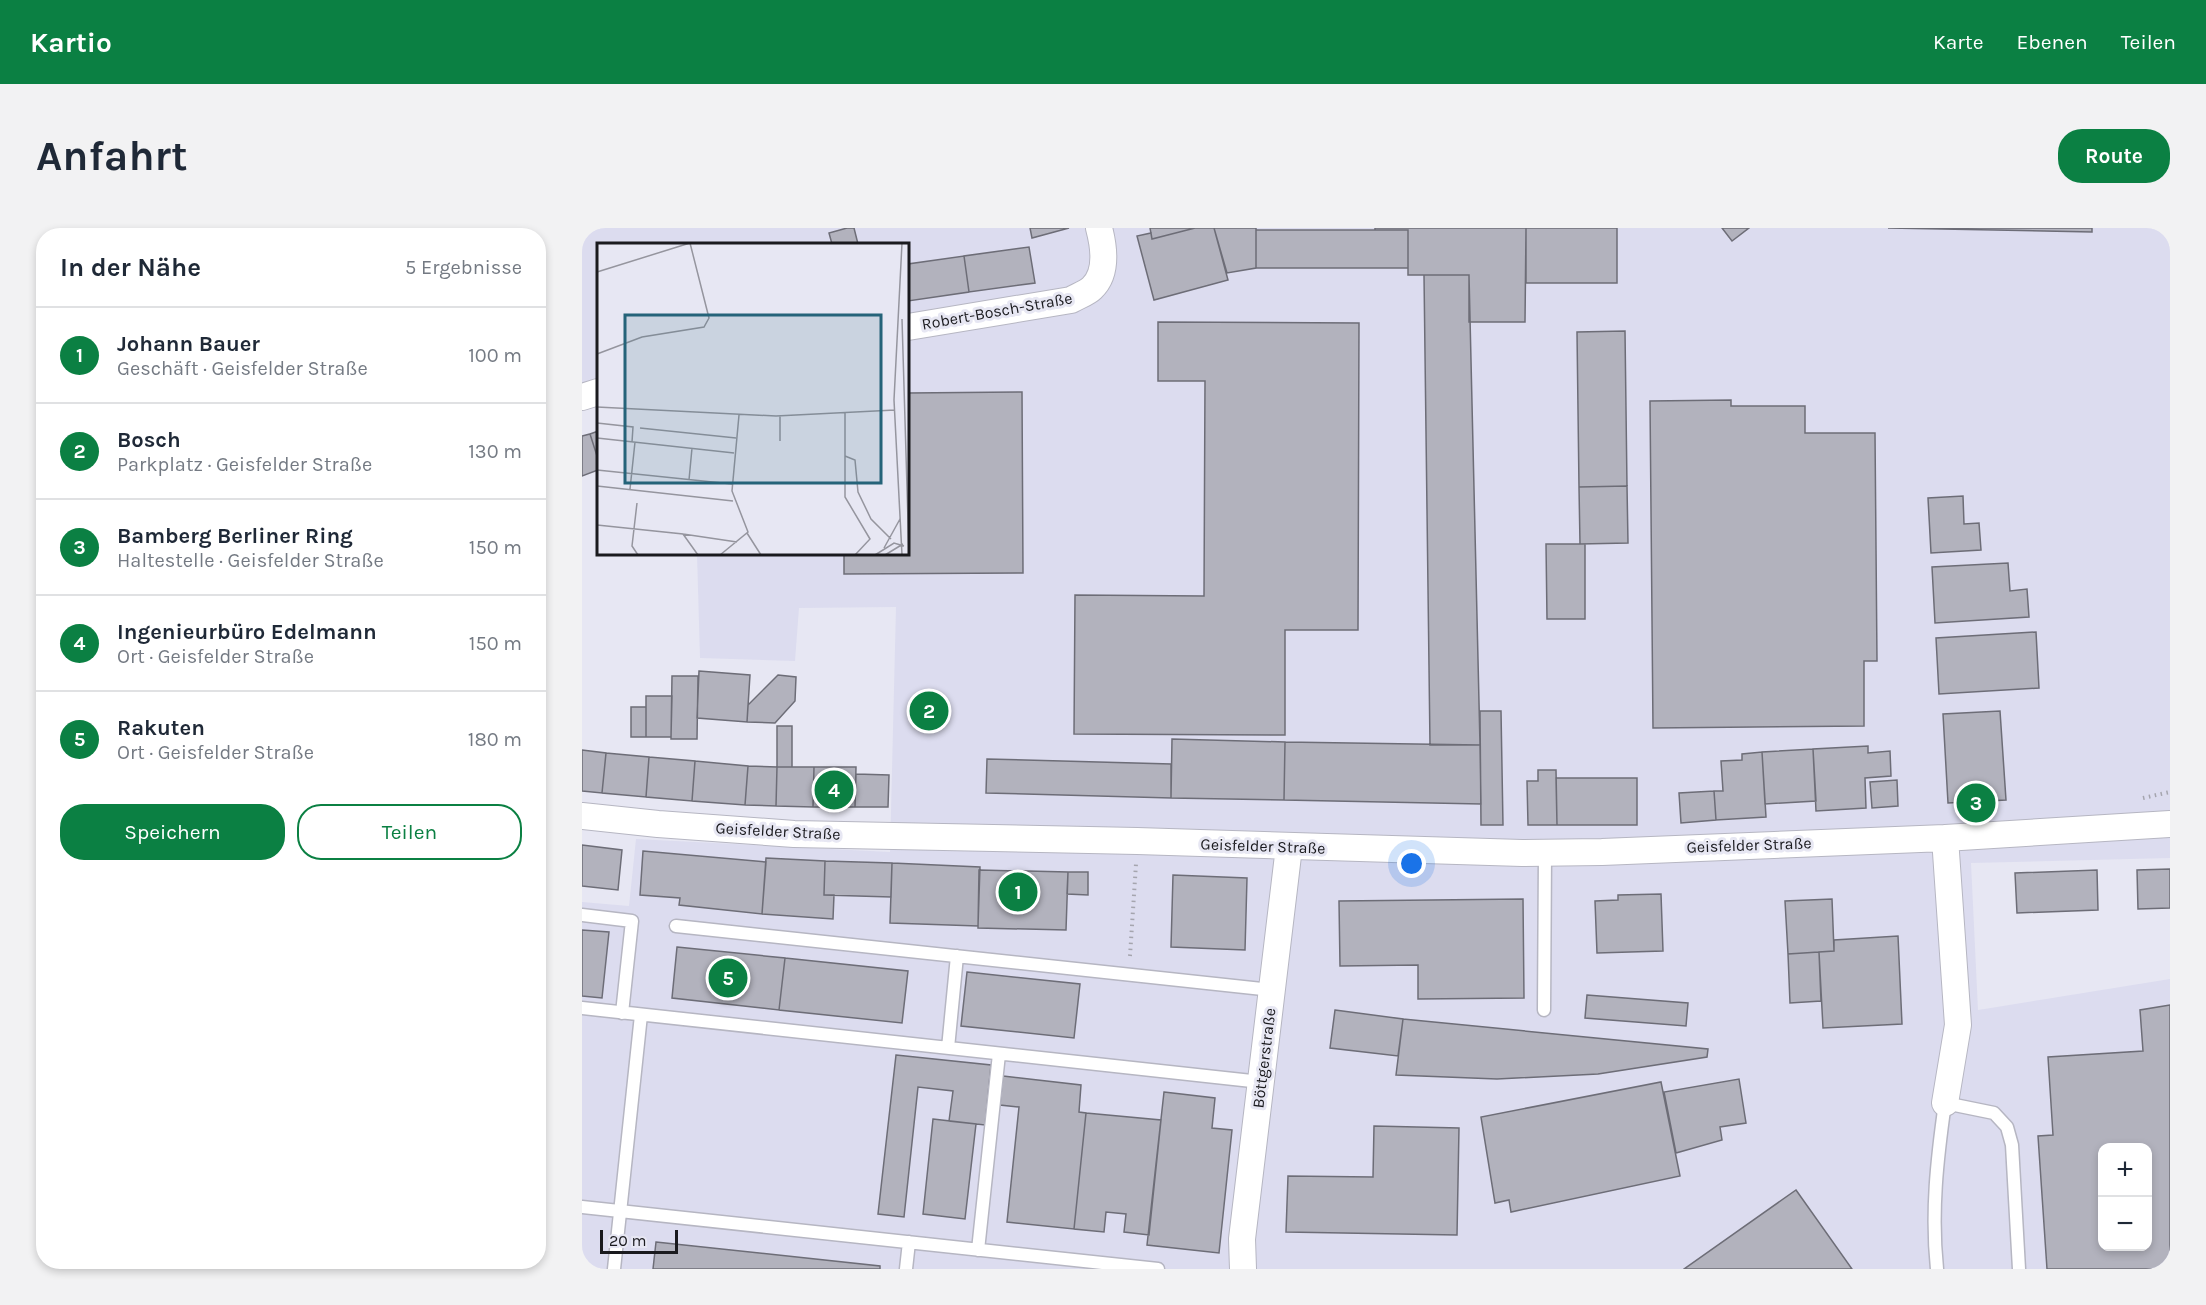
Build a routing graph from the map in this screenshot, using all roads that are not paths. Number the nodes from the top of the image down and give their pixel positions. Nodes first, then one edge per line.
1 (1099, 228) edge
2 (909, 327) edge
3 (597, 392) edge
4 (582, 397) edge
5 (582, 816) edge
6 (2170, 824) edge
7 (1945, 838) junction
8 (1289, 847) junction
9 (1545, 853) junction
10 (582, 915) edge
11 (676, 926) dead end
12 (957, 956) junction
13 (1272, 990) junction
14 (582, 1008) edge
15 (1544, 1010) dead end
16 (622, 1013) junction
17 (641, 1015) junction
18 (948, 1048) junction
19 (999, 1054) junction
20 (1261, 1082) junction
21 (1945, 1103) junction
22 (582, 1207) edge
23 (620, 1211) junction
24 (909, 1242) junction
25 (978, 1250) junction
26 (614, 1269) edge
27 (906, 1269) edge
28 (1158, 1269) edge
29 (1243, 1269) edge
30 (1936, 1269) edge
31 (2019, 1269) edge

1 - 2 street, Robert-Bosch-Straße
3 - 4 street
5 - 8 street, Geisfelder Straße
6 - 7 street, Geisfelder Straße
7 - 9 street, Geisfelder Straße
7 - 21 street
8 - 9 street, Geisfelder Straße
8 - 13 street, Böttgerstraße
9 - 15 lane
10 - 16 lane
11 - 12 lane
12 - 13 lane
12 - 18 lane
13 - 20 street, Böttgerstraße
14 - 16 lane
16 - 17 lane
17 - 18 lane
17 - 23 lane
18 - 19 lane
19 - 20 lane
19 - 25 lane
20 - 29 street, Böttgerstraße
21 - 30 lane
21 - 31 lane
22 - 23 lane
23 - 24 lane
23 - 26 lane
24 - 25 lane
24 - 27 lane
25 - 28 lane

